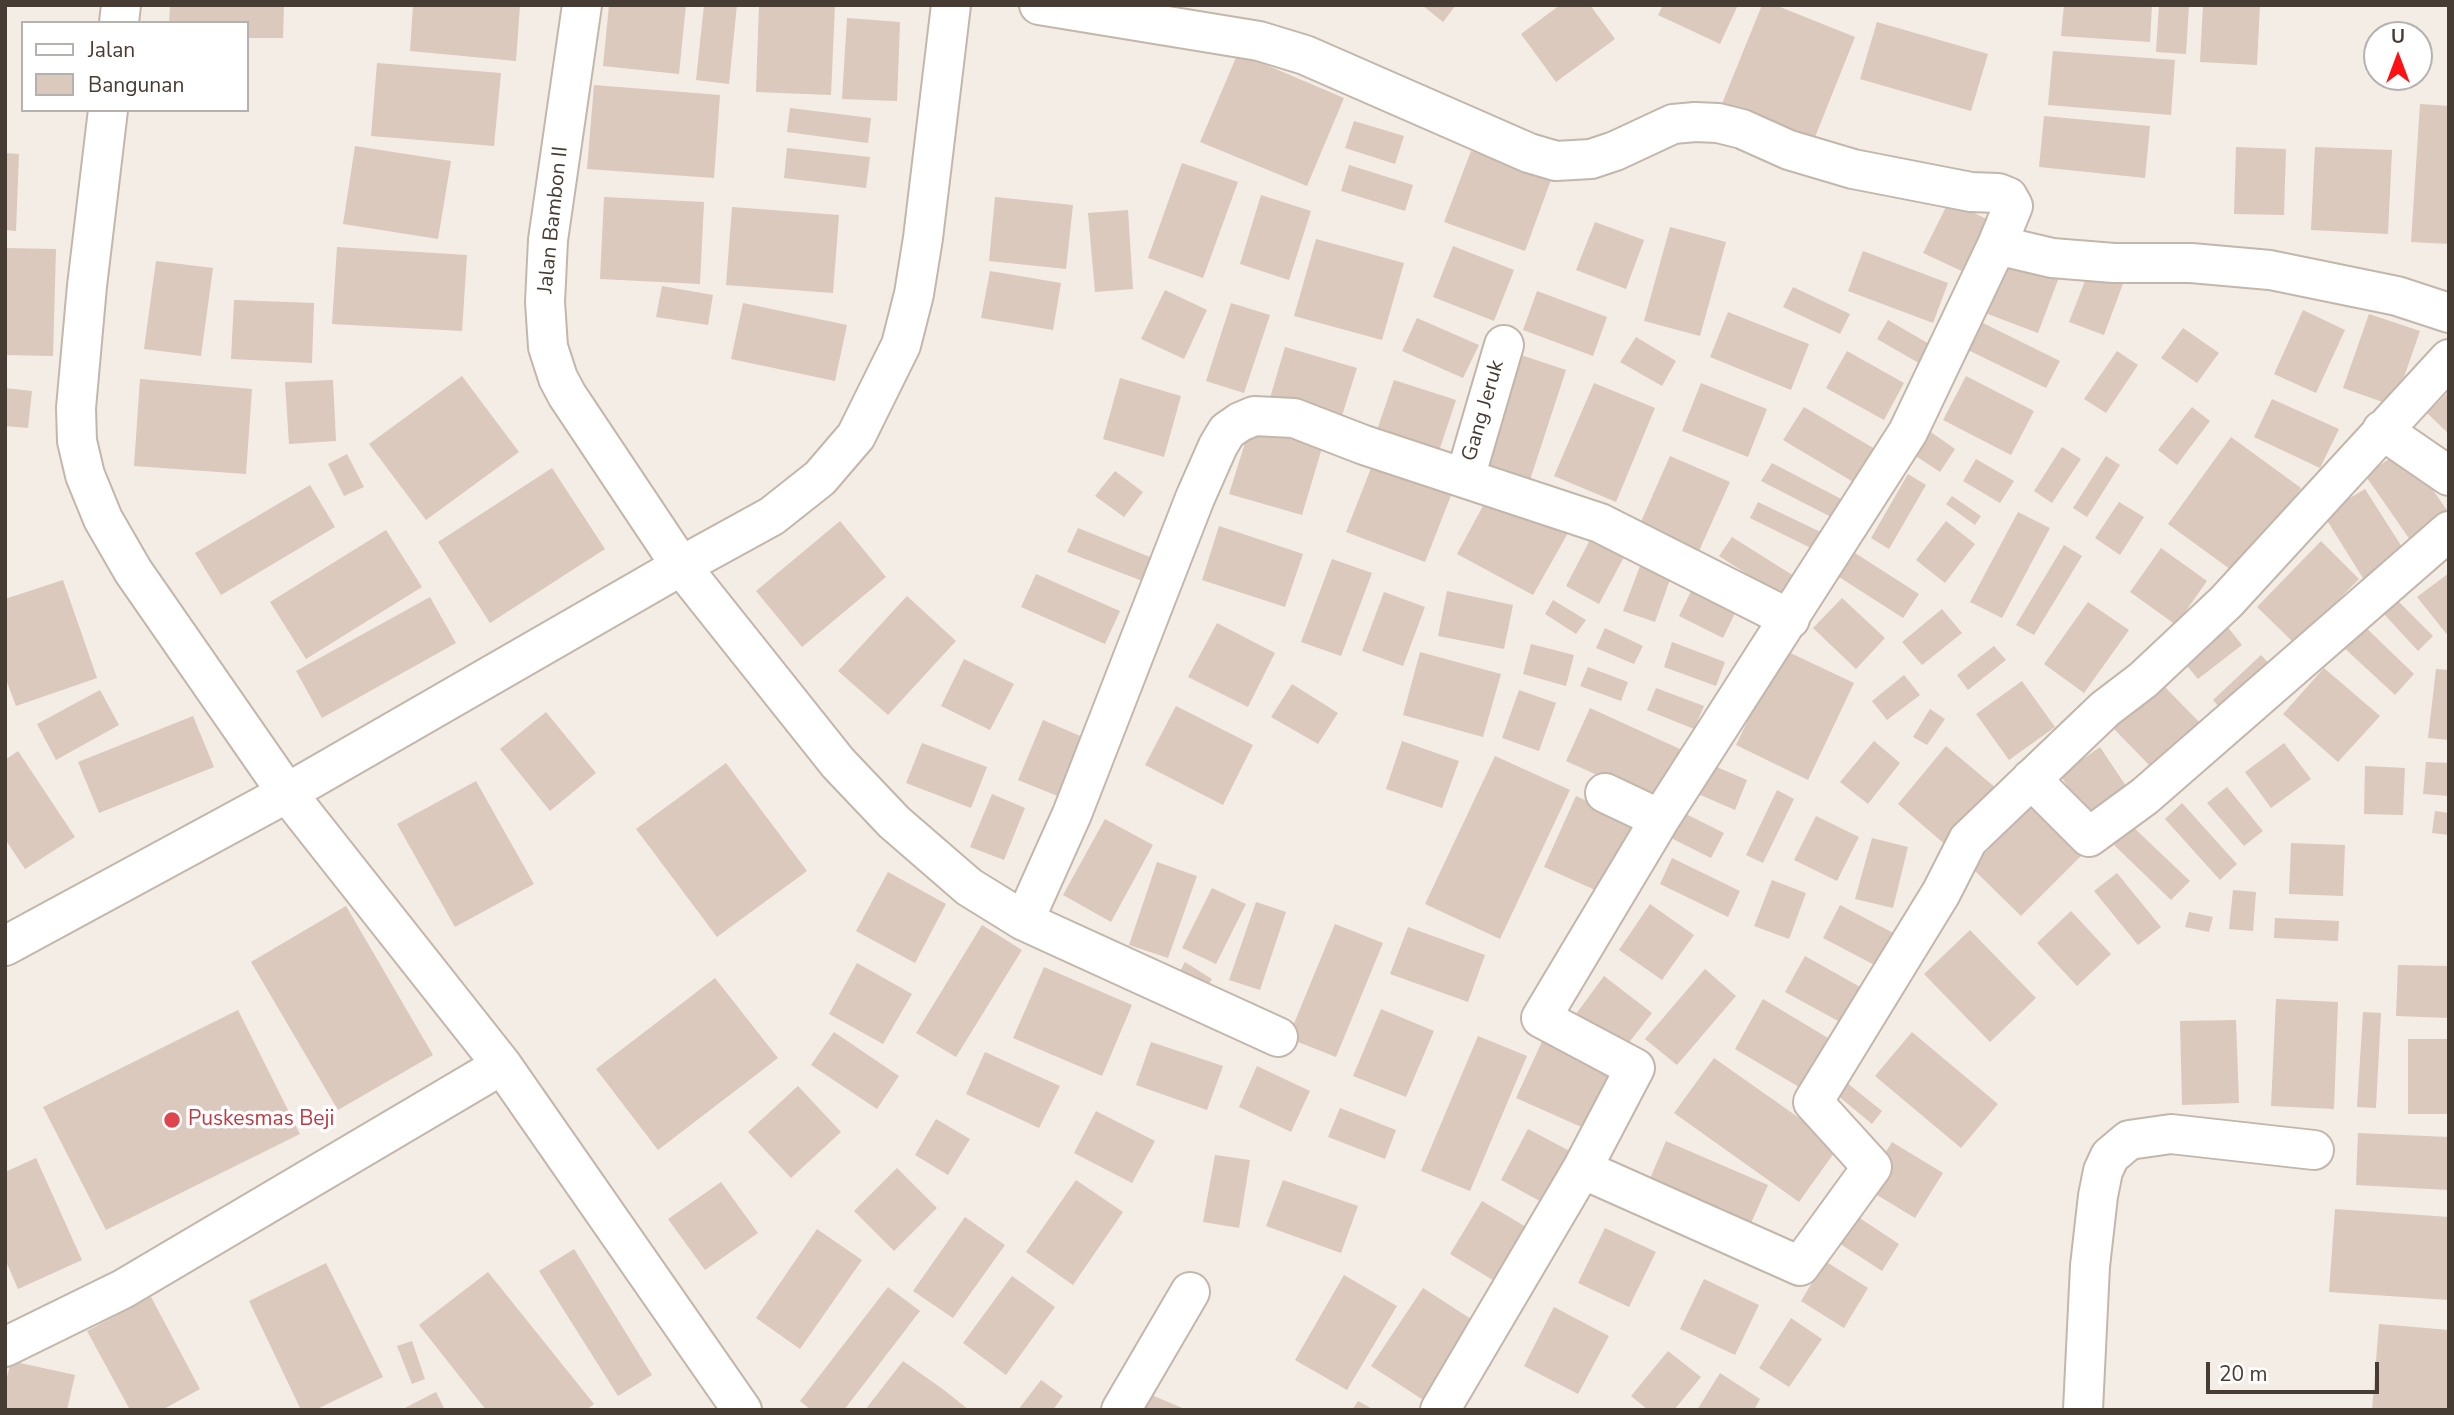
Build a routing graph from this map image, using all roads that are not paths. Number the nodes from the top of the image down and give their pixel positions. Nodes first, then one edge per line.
1 (582, 5) edge
2 (951, 5) edge
3 (1039, 5) edge
4 (108, 112) edge
5 (1997, 245) junction
6 (2449, 313) edge
7 (1503, 345) dead end
8 (2449, 359) edge
9 (2382, 430) junction
10 (2449, 476) edge
11 (1465, 478) junction
12 (2449, 531) edge
13 (681, 566) junction
14 (1790, 619) junction
15 (2031, 779) junction
16 (287, 793) junction
17 (1605, 793) dead end
18 (1660, 819) junction
19 (1024, 921) junction
20 (5, 946) edge
21 (1278, 1037) dead end
22 (502, 1065) junction
23 (2314, 1150) dead end
24 (1582, 1169) junction
25 (1190, 1292) dead end
26 (5, 1347) edge
27 (742, 1410) edge
28 (1121, 1410) edge
29 (1440, 1410) edge
30 (2083, 1410) edge

1 - 13 street, Jalan Bambon II
2 - 13 street
3 - 5 street
4 - 16 street
5 - 6 street
5 - 14 street
7 - 11 street, Gang Jeruk
8 - 9 street
9 - 10 street
9 - 15 street
11 - 14 street
11 - 19 street
12 - 15 street
13 - 16 street
13 - 19 street, Jalan Bambon II
14 - 18 street
15 - 24 street
16 - 20 street
16 - 22 street
17 - 18 street
18 - 24 street
19 - 21 street, Jalan Bambon II
22 - 26 street
22 - 27 street
23 - 30 street
24 - 29 street
25 - 28 street

